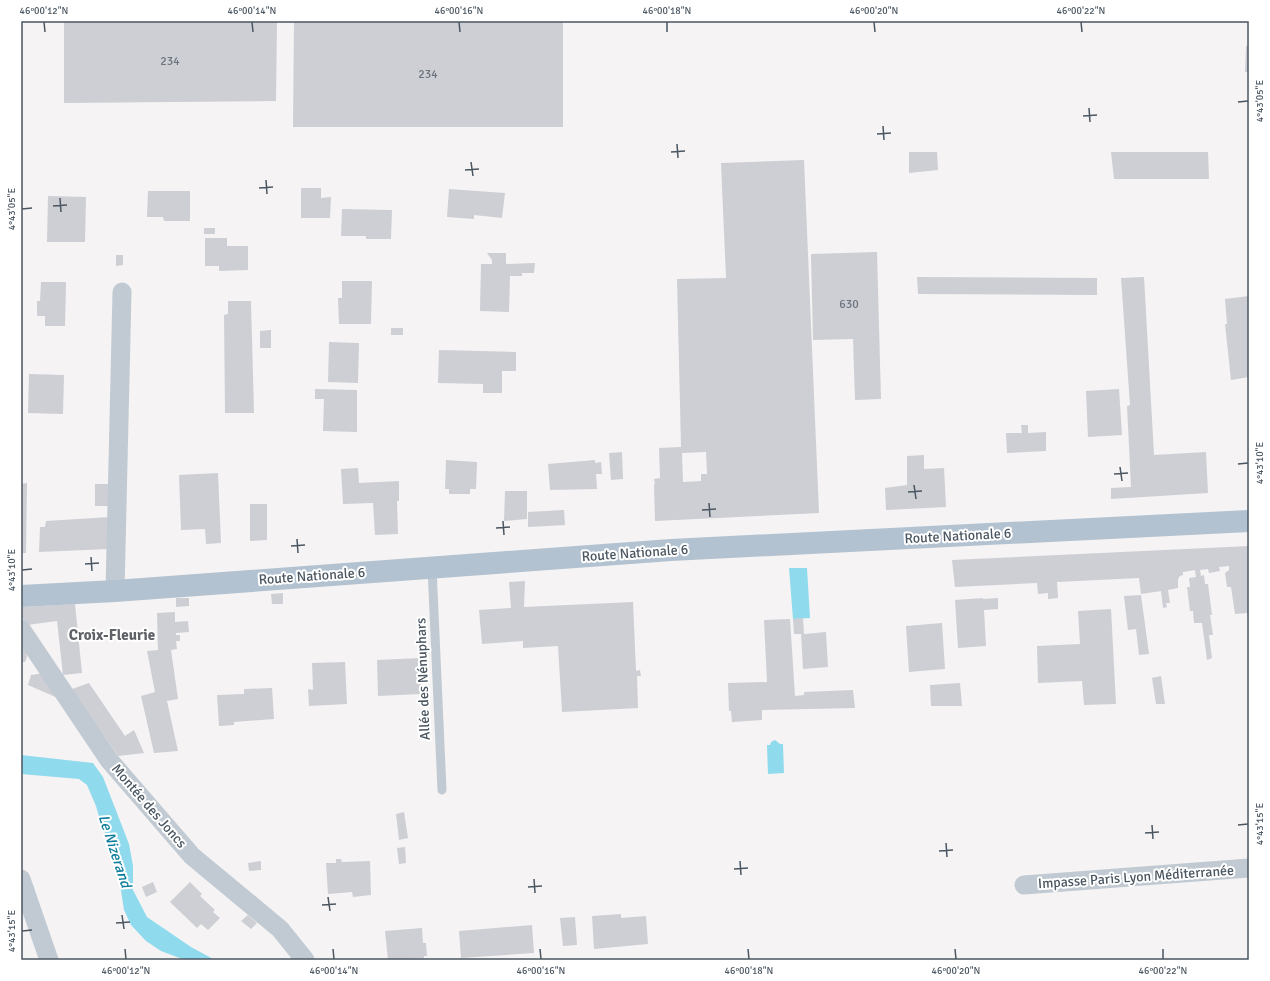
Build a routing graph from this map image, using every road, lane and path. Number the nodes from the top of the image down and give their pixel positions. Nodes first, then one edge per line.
1 (122, 292) dead end
2 (1249, 521) edge
3 (432, 568) junction
4 (115, 590) junction
5 (21, 596) edge
6 (21, 629) edge
7 (442, 790) dead end
8 (1249, 868) edge
9 (21, 879) edge
10 (1024, 885) dead end
11 (49, 960) edge
12 (305, 960) edge

1 - 4 street
2 - 3 main road, Route Nationale 6
3 - 4 main road, Route Nationale 6
3 - 7 lane, Allée des Nénuphars
4 - 5 main road, Route Nationale 6
6 - 12 street, Montée des Joncs
8 - 10 street, Impasse Paris Lyon Méditerranée
9 - 11 street

